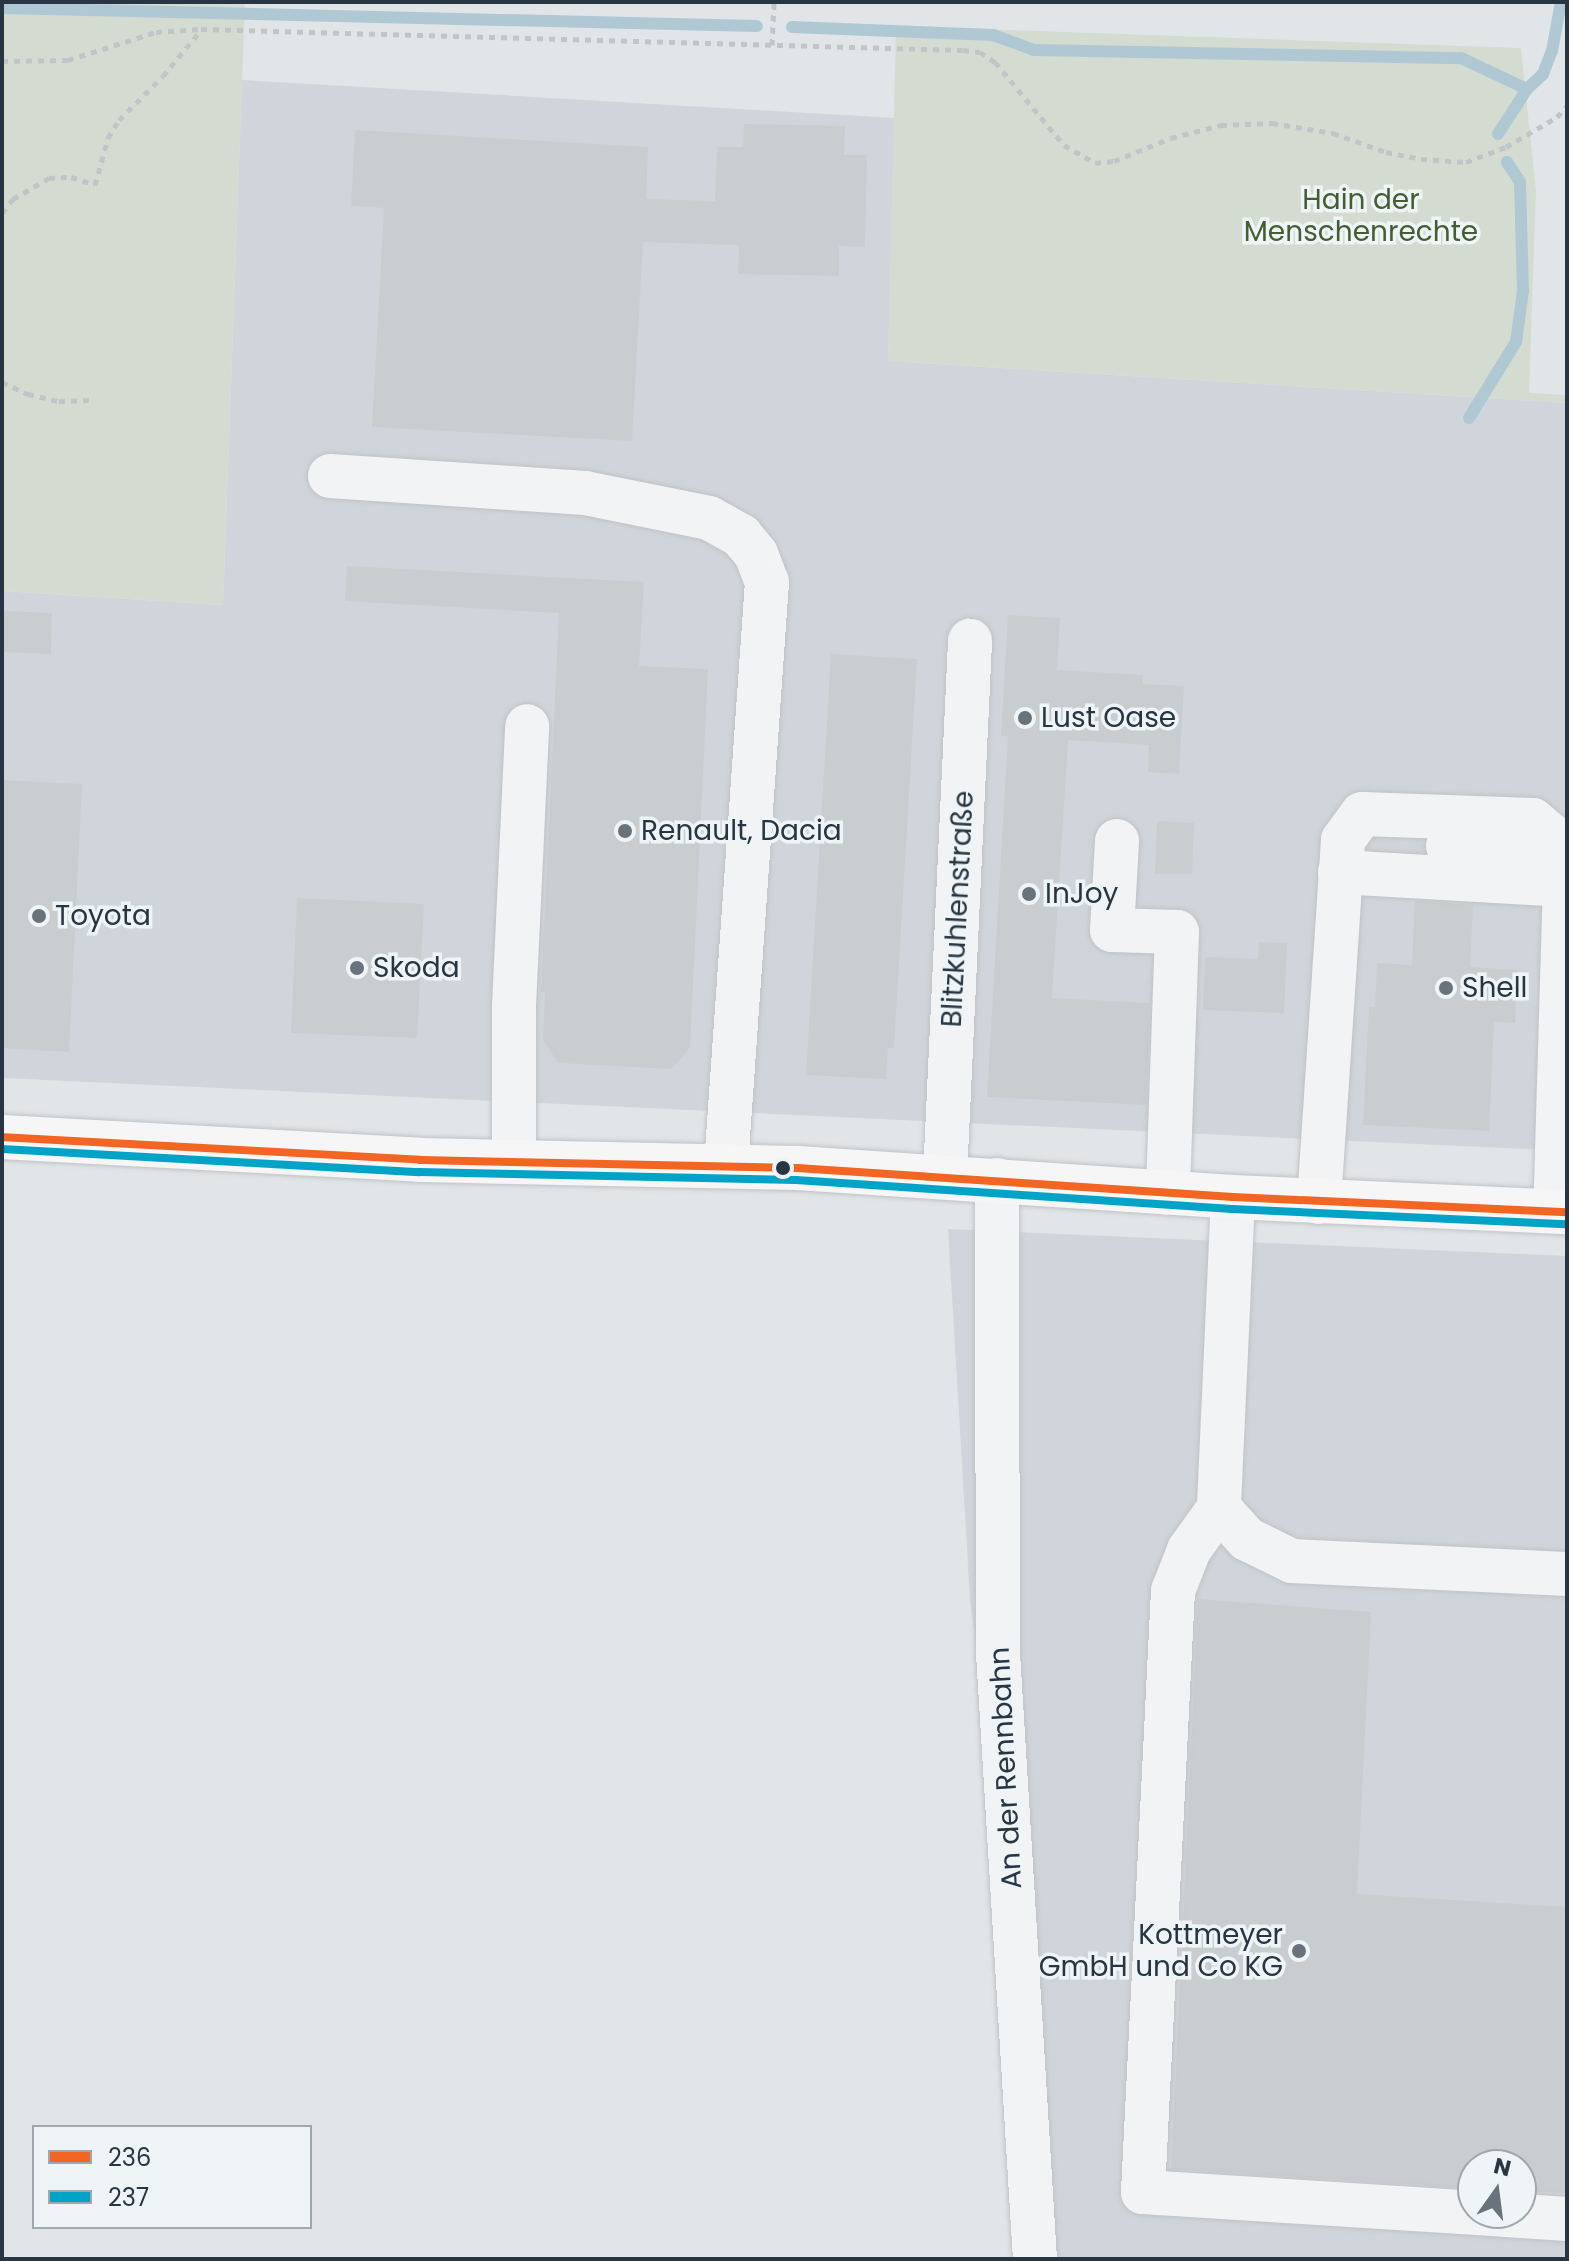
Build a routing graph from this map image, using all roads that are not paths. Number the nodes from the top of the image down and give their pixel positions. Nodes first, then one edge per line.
1 (330, 476) dead end
2 (970, 641) dead end
3 (527, 726) dead end
4 (1117, 841) dead end
5 (1341, 856) junction
6 (1565, 869) edge
7 (2, 1137) edge
8 (514, 1162) junction
9 (726, 1165) junction
10 (945, 1176) junction
11 (997, 1180) junction
12 (1168, 1193) junction
13 (1233, 1197) junction
14 (1319, 1202) junction
15 (1561, 1212) edge
16 (1219, 1508) junction
17 (1567, 1574) edge
18 (1457, 2212) edge
19 (1537, 2217) edge
20 (1567, 2219) edge
21 (1035, 2259) edge

1 - 9 lane
2 - 10 lane, Blitzkuhlenstraße
3 - 8 lane
4 - 12 lane
5 - 6 lane
5 - 6 lane
5 - 14 lane
6 - 15 lane
7 - 8 main road
8 - 9 main road
9 - 10 main road
10 - 11 main road
11 - 12 main road
11 - 21 lane, An der Rennbahn
12 - 13 main road
13 - 14 main road
13 - 16 lane
14 - 15 main road
16 - 17 lane
16 - 18 lane
19 - 20 lane

